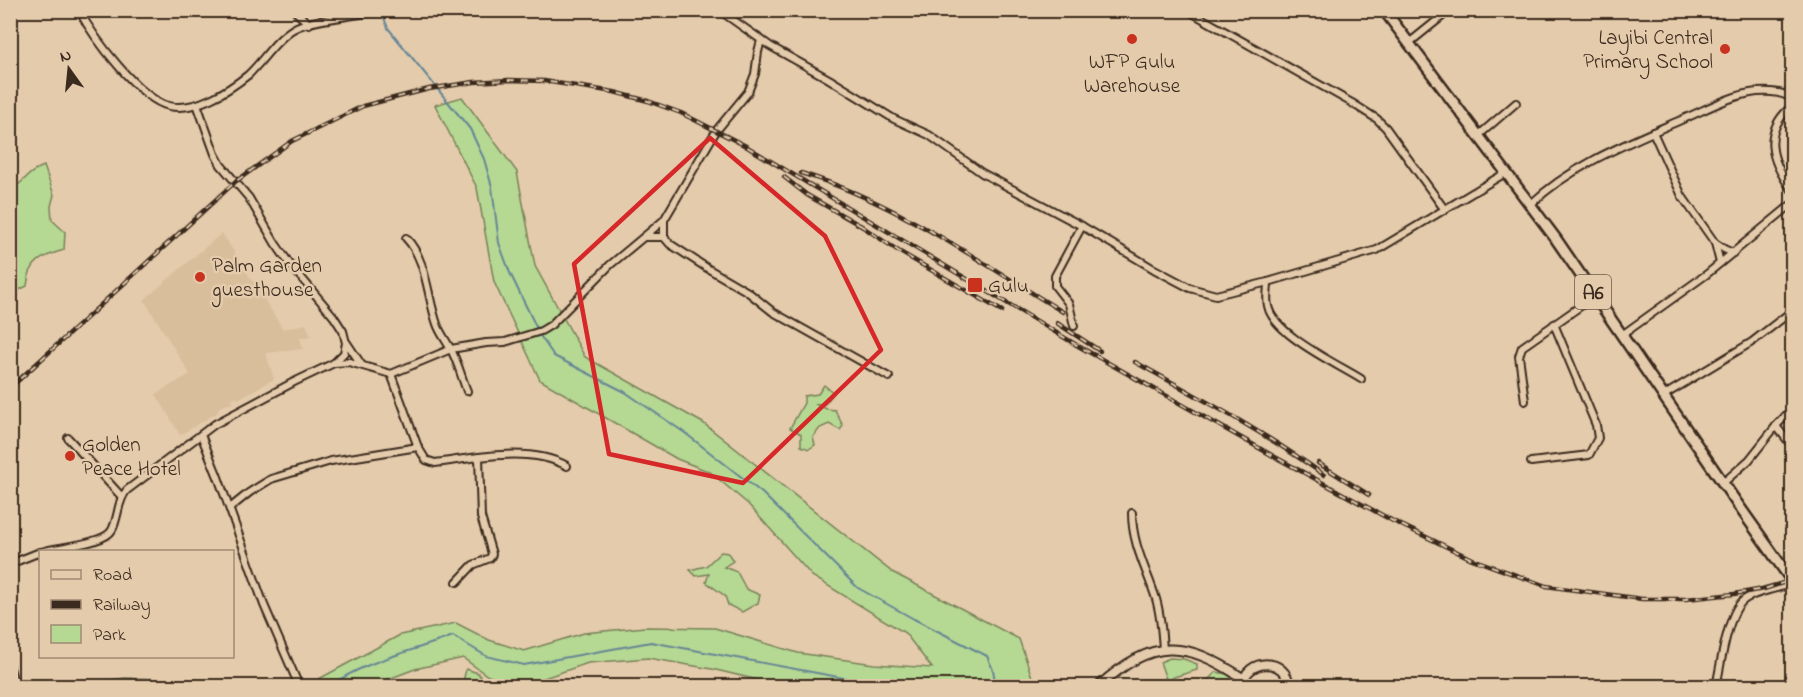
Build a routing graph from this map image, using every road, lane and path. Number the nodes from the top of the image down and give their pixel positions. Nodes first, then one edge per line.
1 (79, 10) edge
2 (387, 10) edge
3 (719, 10) edge
4 (1187, 10) edge
5 (1384, 10) edge
6 (1450, 10) edge
7 (295, 11) edge
8 (309, 24) junction
9 (294, 28) junction
10 (762, 40) junction
11 (1410, 43) junction
12 (1792, 98) edge
13 (1516, 103) dead end
14 (197, 104) junction
15 (1792, 106) edge
16 (1653, 132) junction
17 (1479, 135) junction
18 (1507, 172) junction
19 (1792, 190) edge
20 (1531, 204) junction
21 (1792, 204) edge
22 (1445, 210) junction
23 (664, 220) junction
24 (1082, 226) junction
25 (644, 237) junction
26 (664, 237) junction
27 (406, 238) dead end
28 (1715, 243) junction
29 (1733, 253) junction
30 (1720, 263) junction
31 (1268, 282) junction
32 (1596, 296) junction
33 (1792, 311) edge
34 (1554, 324) junction
35 (1074, 326) dead end
36 (1623, 335) junction
37 (346, 343) junction
38 (451, 349) junction
39 (334, 363) junction
40 (362, 366) junction
41 (391, 374) junction
42 (889, 377) dead end
43 (1361, 379) dead end
44 (467, 391) dead end
45 (1663, 396) junction
46 (1525, 401) dead end
47 (1792, 409) edge
48 (1776, 426) junction
49 (201, 435) junction
50 (68, 438) dead end
51 (1792, 446) edge
52 (418, 447) junction
53 (479, 457) junction
54 (1531, 462) dead end
55 (567, 466) dead end
56 (1723, 483) junction
57 (122, 497) junction
58 (230, 508) junction
59 (1132, 513) dead end
60 (50, 550) edge
61 (39, 553) edge
62 (10, 564) edge
63 (457, 582) dead end
64 (1792, 582) edge
65 (1164, 650) junction
66 (10, 668) edge
67 (1243, 683) edge
68 (15, 687) edge
69 (299, 687) edge
70 (1099, 687) edge
71 (1289, 687) edge
72 (1714, 687) edge

1 - 14 street
2 - 8 street
3 - 10 street
4 - 22 street
5 - 11 main road, A6
6 - 11 street
7 - 8 street
7 - 9 street
8 - 9 street
9 - 14 street
10 - 23 street
10 - 24 street
11 - 17 main road, A6
12 - 16 street
13 - 17 street
14 - 37 street
15 - 19 street
16 - 20 street
16 - 28 street
17 - 18 main road, A6
18 - 20 main road, A6
18 - 22 street
20 - 32 main road, A6
21 - 29 street
22 - 31 street
23 - 25 street
23 - 26 street
24 - 31 street
24 - 35 street
25 - 26 street
25 - 38 street
26 - 42 street
27 - 38 street
28 - 29 street
28 - 30 street
29 - 30 street
30 - 36 street
31 - 43 street
32 - 34 street
32 - 36 main road, A6
33 - 45 street
34 - 46 street
34 - 54 street
36 - 45 main road, A6
37 - 39 street
37 - 40 street
38 - 41 street
38 - 44 street
39 - 40 street
39 - 49 street
40 - 41 street
41 - 52 street
45 - 56 main road, A6
47 - 48 street
48 - 51 street
48 - 56 street
49 - 57 street
49 - 58 street
50 - 57 street
52 - 53 street
52 - 58 street
53 - 55 street
53 - 63 street
56 - 64 main road, A6
57 - 60 street
58 - 69 street
59 - 65 street
61 - 62 street
64 - 72 street
65 - 67 street
65 - 70 street
66 - 68 street
67 - 71 street

